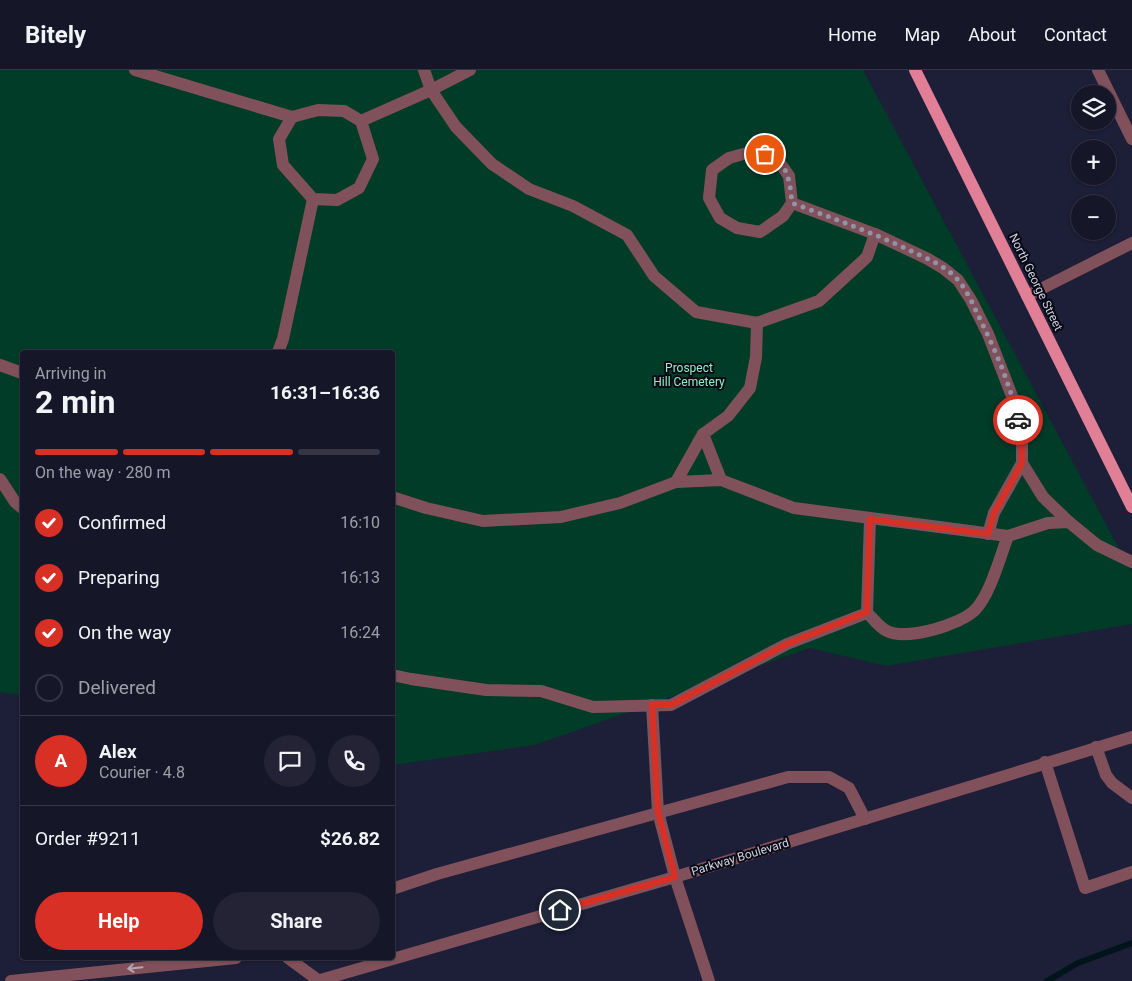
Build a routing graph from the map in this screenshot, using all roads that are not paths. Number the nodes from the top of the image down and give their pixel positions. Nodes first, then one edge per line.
1 (135, 70) edge
2 (424, 70) edge
3 (470, 70) edge
4 (915, 70) edge
5 (1098, 70) edge
6 (432, 90) junction
7 (292, 117) junction
8 (361, 121) junction
9 (1132, 139) edge
10 (313, 199) junction
11 (792, 203) junction
12 (875, 234) junction
13 (1132, 244) edge
14 (1027, 296) junction
15 (757, 323) junction
16 (279, 350) edge
17 (0, 365) edge
18 (20, 372) edge
19 (703, 434) junction
20 (1022, 463) junction
21 (0, 479) edge
22 (721, 480) junction
23 (676, 482) junction
24 (395, 498) edge
25 (20, 506) edge
26 (1132, 507) edge
27 (870, 519) junction
28 (1069, 522) junction
29 (988, 534) junction
30 (1008, 536) junction
31 (1132, 562) edge
32 (867, 612) junction
33 (395, 675) edge
34 (652, 705) junction
35 (1132, 737) edge
36 (1096, 747) junction
37 (1045, 762) junction
38 (1132, 798) edge
39 (658, 812) junction
40 (865, 818) junction
41 (1132, 872) edge
42 (675, 877) junction
43 (395, 888) edge
44 (395, 958) edge
45 (189, 960) edge
46 (294, 960) edge
47 (389, 960) edge
48 (166, 961) edge
49 (11, 981) edge
50 (317, 981) edge
51 (709, 981) edge

1 - 7 street
2 - 6 street
3 - 6 street
4 - 14 main road, North George Street
5 - 9 street
6 - 8 street
6 - 15 street
7 - 8 street
7 - 10 street
8 - 10 street
10 - 16 street
11 - 11 street
11 - 12 street
12 - 15 street
12 - 20 street
13 - 14 street
14 - 26 main road, North George Street
15 - 19 street
17 - 18 street
19 - 22 street
19 - 23 street
20 - 28 street
20 - 29 street
21 - 25 street
22 - 23 street
22 - 27 street
23 - 24 street
27 - 29 street
27 - 32 street
28 - 30 street
28 - 31 street
29 - 30 street
30 - 32 street
32 - 34 street
33 - 34 street
34 - 39 street
35 - 36 street, Parkway Boulevard
36 - 37 street, Parkway Boulevard
36 - 38 street
37 - 40 street, Parkway Boulevard
37 - 41 street
39 - 40 street
39 - 42 street
39 - 43 street
40 - 42 street, Parkway Boulevard
42 - 44 street, Parkway Boulevard
42 - 51 street
45 - 48 street
46 - 50 street
47 - 50 street, Parkway Boulevard
48 -> 49 street

